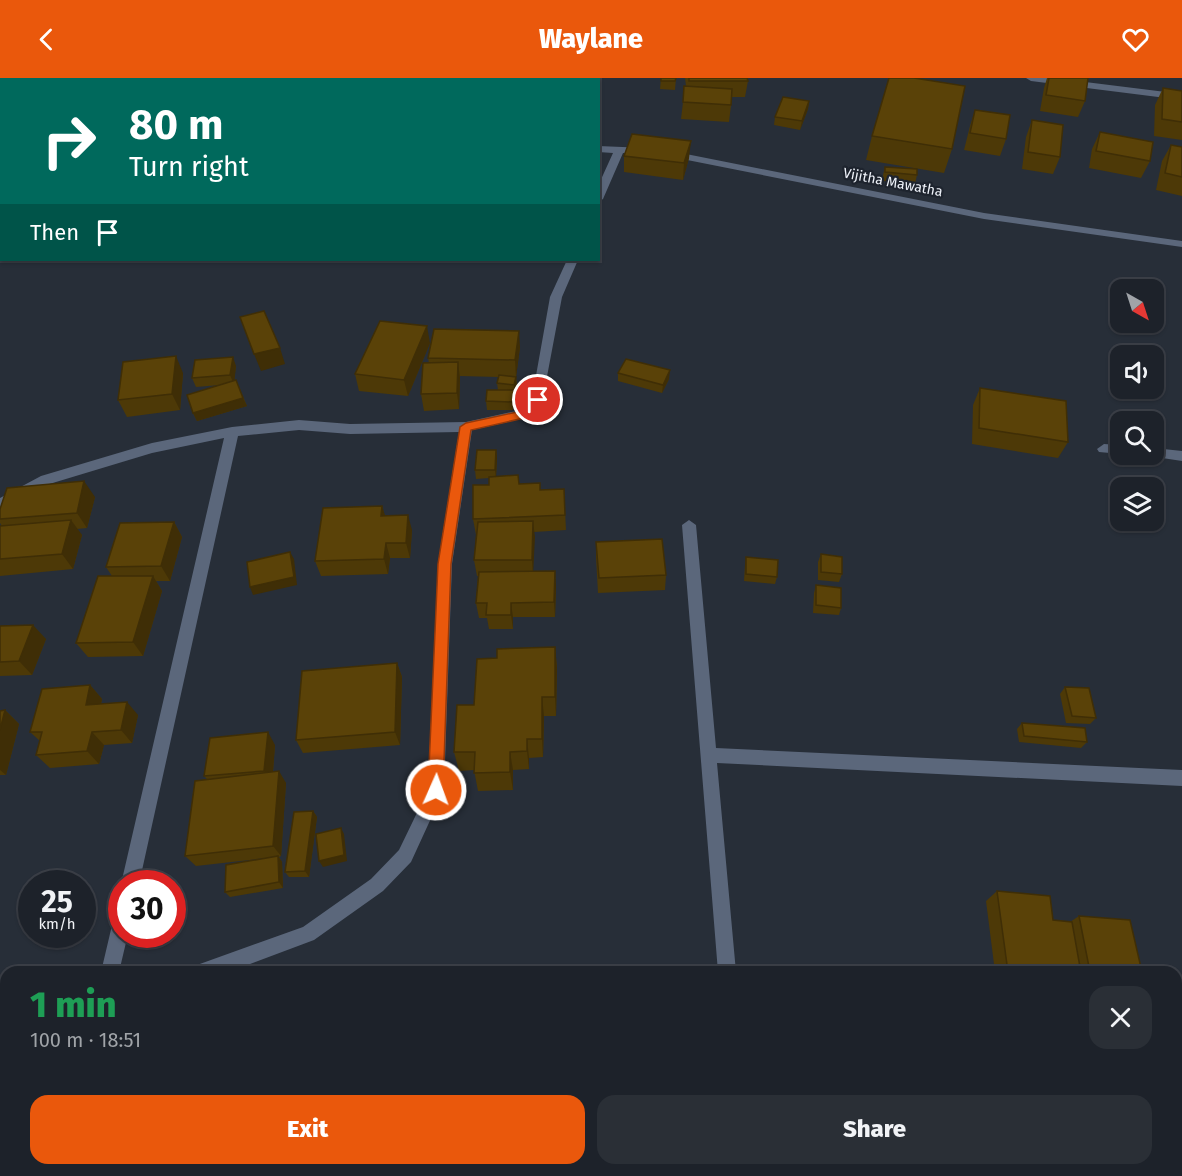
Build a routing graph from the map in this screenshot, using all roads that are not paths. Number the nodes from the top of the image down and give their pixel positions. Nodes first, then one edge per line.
1 (1031, 78) edge
2 (1182, 97) edge
3 (600, 149) edge
4 (620, 149) junction
5 (600, 194) edge
6 (1182, 244) edge
7 (572, 261) edge
8 (466, 427) junction
9 (232, 432) junction
10 (1104, 449) dead end
11 (1110, 449) edge
12 (1164, 454) edge
13 (1182, 456) edge
14 (0, 504) edge
15 (689, 525) dead end
16 (708, 755) junction
17 (1182, 778) edge
18 (133, 870) edge
19 (116, 948) edge
20 (111, 966) edge
21 (220, 966) edge
22 (726, 966) edge

1 - 2 street
3 - 4 street, Vijitha Mawatha
4 - 5 street
4 - 6 street, Vijitha Mawatha
7 - 8 street
8 - 9 street
8 - 21 street
9 - 14 street
9 - 18 street
10 - 11 street
12 - 13 street
15 - 16 street
16 - 17 street
16 - 22 street
19 - 20 street

